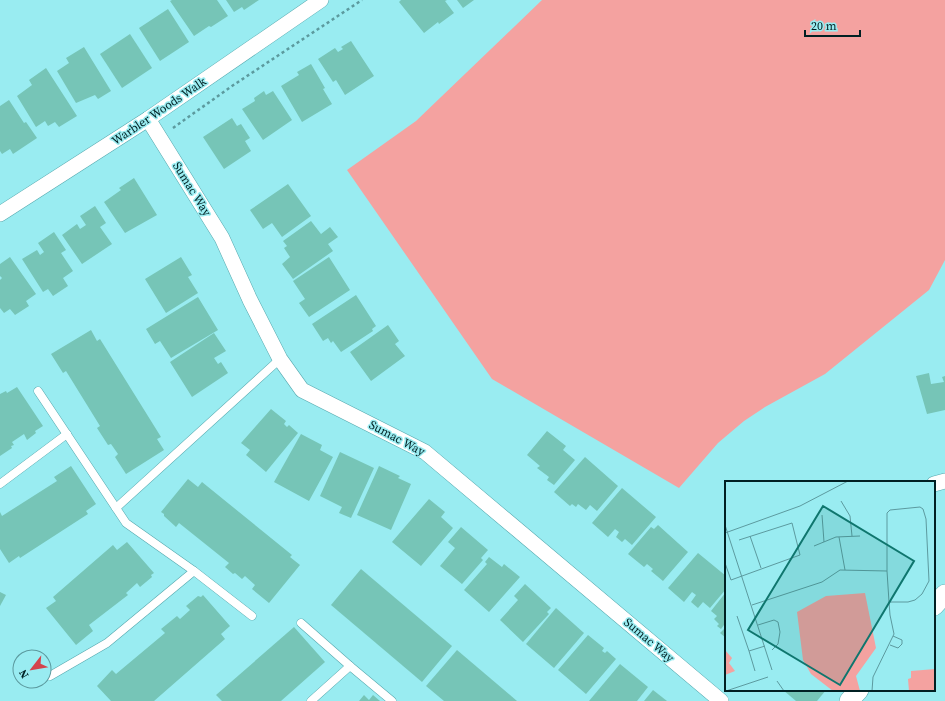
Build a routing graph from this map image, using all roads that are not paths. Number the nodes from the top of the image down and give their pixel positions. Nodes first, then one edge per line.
1 (317, 1) edge
2 (148, 119) junction
3 (0, 214) edge
4 (280, 359) junction
5 (38, 391) dead end
6 (67, 434) junction
7 (945, 481) edge
8 (0, 484) edge
9 (935, 484) edge
10 (116, 508) junction
11 (194, 571) junction
12 (945, 594) edge
13 (935, 605) edge
14 (252, 616) dead end
15 (301, 623) dead end
16 (350, 666) junction
17 (52, 675) edge
18 (858, 691) edge
19 (311, 701) edge
20 (392, 701) edge
21 (721, 701) edge
22 (849, 701) edge

1 - 2 street, Warbler Woods Walk
2 - 3 street, Warbler Woods Walk
2 - 4 street, Sumac Way
4 - 10 lane
4 - 21 street, Sumac Way
5 - 6 lane
6 - 8 lane
6 - 10 lane
7 - 9 street
10 - 11 lane
11 - 14 lane
11 - 17 lane
12 - 13 street
15 - 16 lane
16 - 19 lane
16 - 20 lane
18 - 22 street

